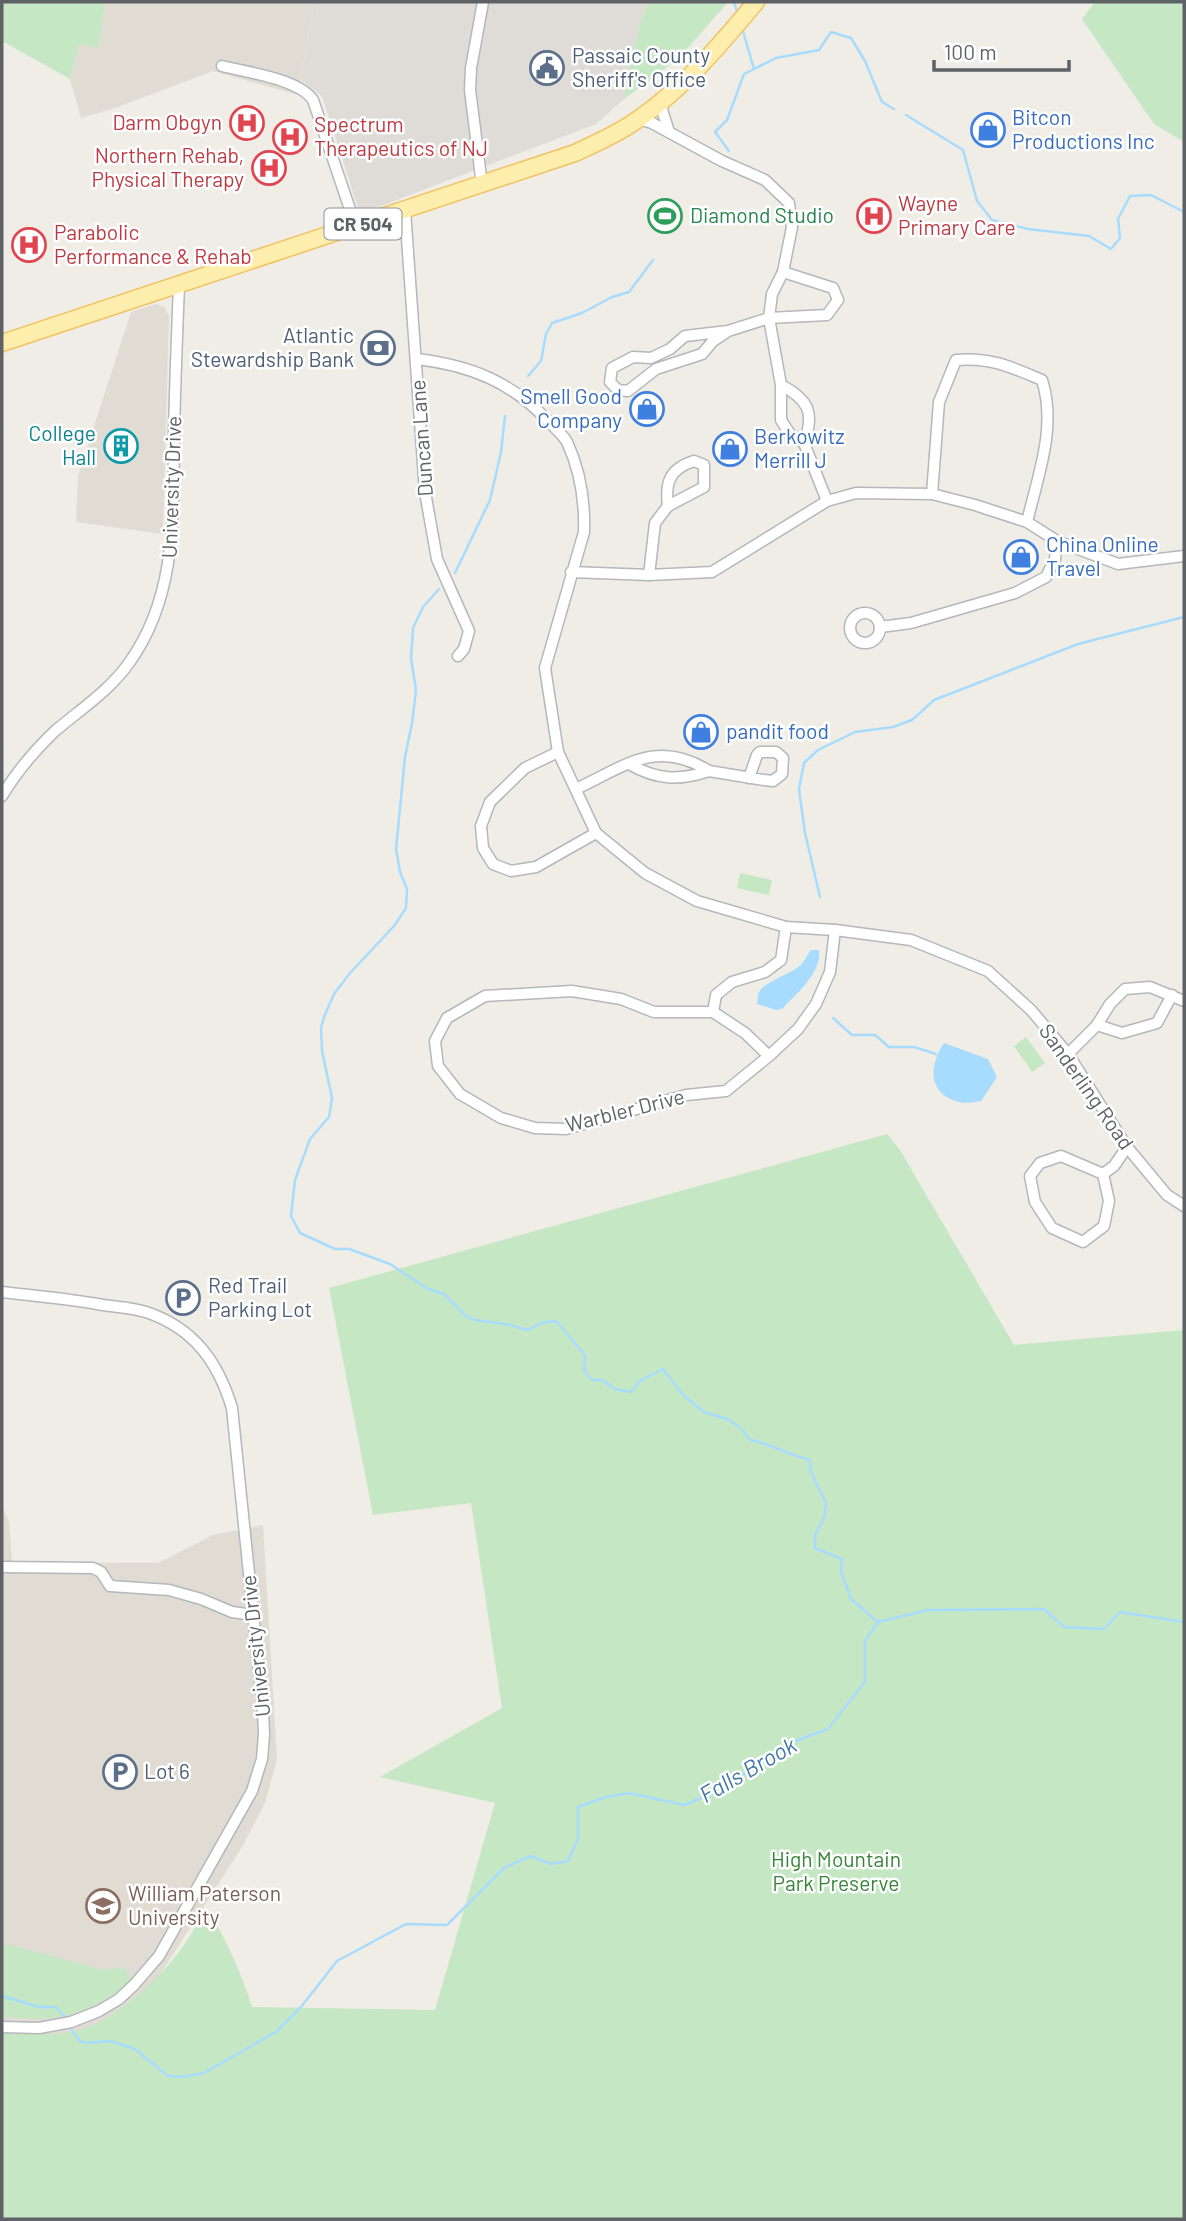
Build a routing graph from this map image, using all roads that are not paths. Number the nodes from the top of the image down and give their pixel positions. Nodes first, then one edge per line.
1 (483, 2) edge
2 (756, 2) edge
3 (222, 66) dead end
4 (660, 103) junction
5 (639, 119) junction
6 (669, 132) junction
7 (482, 185) junction
8 (405, 210) junction
9 (356, 227) junction
10 (783, 272) junction
11 (179, 285) junction
12 (769, 318) junction
13 (728, 331) junction
14 (2, 343) edge
15 (660, 354) junction
16 (416, 359) junction
17 (665, 365) junction
18 (781, 385) junction
19 (804, 443) junction
20 (932, 494) junction
21 (827, 501) junction
22 (668, 506) junction
23 (1027, 522) junction
24 (1057, 541) junction
25 (1184, 556) edge
26 (571, 572) junction
27 (649, 575) junction
28 (880, 627) dead end
29 (458, 656) dead end
30 (558, 752) junction
31 (629, 764) junction
32 (709, 771) junction
33 (749, 778) dead end
34 (576, 789) junction
35 (2, 796) edge
36 (596, 833) junction
37 (786, 927) junction
38 (835, 930) junction
39 (1172, 995) junction
40 (1184, 1001) edge
41 (713, 1012) junction
42 (1097, 1025) junction
43 (1068, 1054) junction
44 (769, 1056) junction
45 (1127, 1147) junction
46 (1102, 1174) junction
47 (1184, 1206) edge
48 (2, 1292) edge
49 (2, 1567) edge
50 (253, 1615) junction
51 (2, 2027) edge

1 - 7 street
2 - 4 main road, CR 504
3 - 9 street
4 - 5 main road, CR 504
4 - 6 street
5 - 6 street
5 - 7 main road, CR 504
6 - 10 street
7 - 8 main road, CR 504
8 - 9 main road, CR 504
8 - 16 street, Duncan Lane
9 - 11 main road, CR 504
10 - 12 street
10 - 12 street
11 - 14 main road, CR 504
11 - 35 street, University Drive
12 - 13 street
12 - 18 street
13 - 15 street
13 - 17 street
15 - 17 street
15 - 17 street
16 - 26 street, Sanderling Road
16 - 29 street, Duncan Lane
18 - 19 street
18 - 19 street
19 - 21 street
20 - 21 street
20 - 23 street
20 - 23 street
21 - 27 street
22 - 22 street
22 - 27 street
23 - 24 street
24 - 25 street
24 - 28 street
26 - 27 street
26 - 30 street, Sanderling Road
30 - 34 street, Sanderling Road
30 - 36 street
31 - 32 street
31 - 32 street
31 - 34 street
32 - 33 street
34 - 36 street, Sanderling Road
36 - 37 street, Sanderling Road
37 - 38 street, Sanderling Road
37 - 41 street
38 - 43 street, Sanderling Road
38 - 44 street, Warbler Drive
39 - 40 street
39 - 42 street
39 - 42 street
41 - 44 street
41 - 44 street, Warbler Drive
42 - 43 street
43 - 45 street, Sanderling Road
45 - 46 street
45 - 47 street, Sanderling Road
46 - 46 street
48 - 50 street, University Drive
49 - 50 street
50 - 51 street, University Drive

